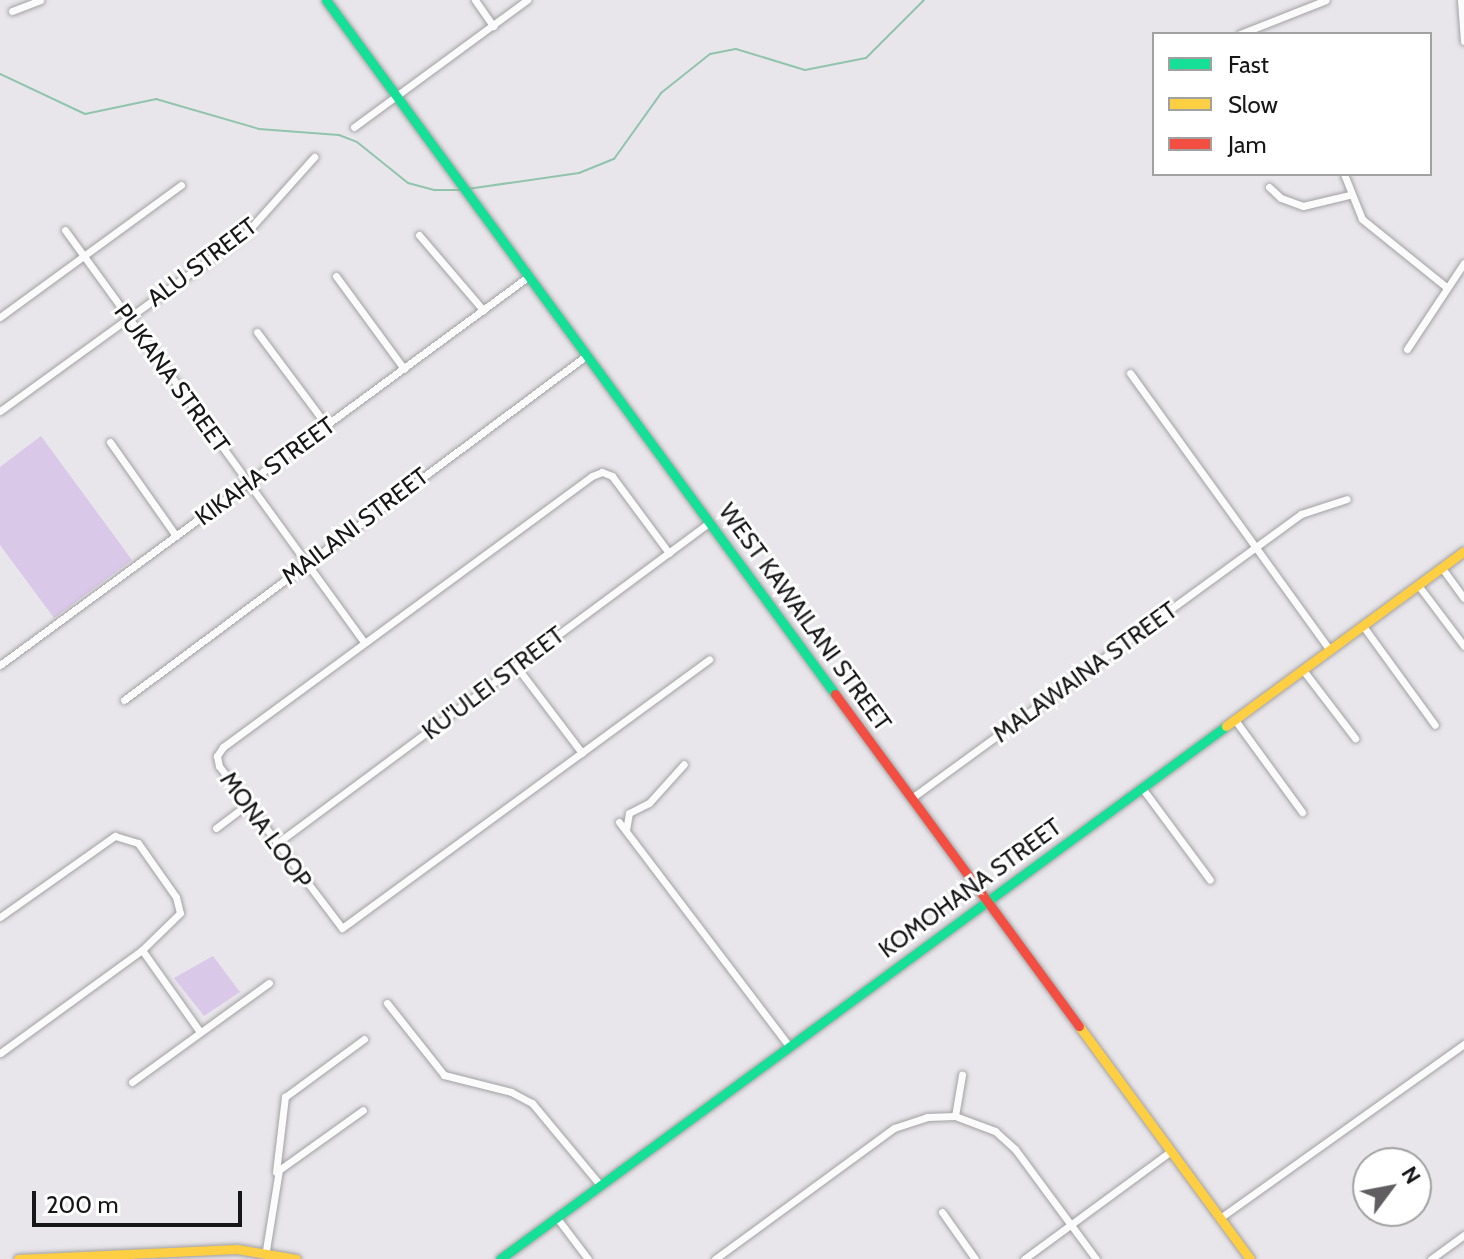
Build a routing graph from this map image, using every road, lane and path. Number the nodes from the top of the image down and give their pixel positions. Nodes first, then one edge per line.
1 (40, 0) edge
2 (326, 0) edge
3 (475, 0) edge
4 (527, 0) edge
5 (1326, 0) edge
6 (1461, 0) edge
7 (12, 11) dead end
8 (493, 26) junction
9 (1245, 32) edge
10 (1464, 41) edge
11 (397, 97) junction
12 (354, 127) dead end
13 (314, 157) dead end
14 (1344, 176) edge
15 (181, 185) dead end
16 (1269, 187) dead end
17 (1349, 195) junction
18 (65, 230) dead end
19 (419, 235) dead end
20 (84, 255) junction
21 (1464, 263) edge
22 (336, 276) dead end
23 (529, 276) junction
24 (1445, 286) junction
25 (483, 310) junction
26 (0, 317) edge
27 (128, 317) junction
28 (257, 332) dead end
29 (1407, 349) dead end
30 (587, 355) junction
31 (404, 369) junction
32 (1130, 373) dead end
33 (0, 411) edge
34 (327, 426) junction
35 (110, 442) dead end
36 (249, 483) junction
37 (1347, 499) dead end
38 (710, 522) junction
39 (176, 536) junction
40 (1256, 547) junction
41 (1464, 551) edge
42 (669, 553) junction
43 (306, 562) junction
44 (1442, 568) junction
45 (1418, 585) junction
46 (1464, 598) edge
47 (1363, 626) junction
48 (364, 642) junction
49 (1464, 646) edge
50 (1330, 650) junction
51 (709, 659) dead end
52 (0, 665) edge
53 (516, 666) junction
54 (1303, 670) junction
55 (124, 700) dead end
56 (1235, 720) junction
57 (1435, 725) dead end
58 (1355, 738) dead end
59 (582, 753) junction
60 (684, 764) dead end
61 (1142, 788) junction
62 (913, 797) junction
63 (247, 805) junction
64 (1302, 812) dead end
65 (619, 822) dead end
66 (216, 828) dead end
67 (626, 832) junction
68 (276, 844) junction
69 (1210, 880) dead end
70 (987, 901) junction
71 (0, 917) edge
72 (142, 950) junction
73 (269, 983) dead end
74 (387, 1003) dead end
75 (200, 1032) junction
76 (364, 1039) dead end
77 (1464, 1044) edge
78 (789, 1046) junction
79 (0, 1053) edge
80 (962, 1075) dead end
81 (132, 1082) dead end
82 (363, 1110) dead end
83 (955, 1116) junction
84 (1171, 1151) junction
85 (276, 1177) junction
86 (600, 1185) junction
87 (942, 1212) dead end
88 (557, 1218) junction
89 (1220, 1218) junction
90 (1071, 1225) junction
91 (1464, 1235) edge
92 (266, 1250) junction
93 (134, 1256) edge
94 (18, 1259) edge
95 (296, 1259) edge
96 (500, 1259) edge
97 (588, 1259) edge
98 (715, 1259) edge
99 (975, 1259) edge
100 (1024, 1259) edge
101 (1096, 1259) edge
102 (1250, 1259) edge
103 (1431, 1259) edge

1 - 7 street
2 - 11 street, WEST KAWAILANI STREET
3 - 8 street
4 - 8 street
5 - 9 street
6 - 10 street
8 - 11 street
11 - 12 street
11 - 23 street, WEST KAWAILANI STREET
13 - 27 street, ALU STREET
14 - 17 street
15 - 20 street
16 - 17 street
17 - 24 street
18 - 20 street, PUKANA STREET
19 - 25 street
20 - 26 street
20 - 27 street, PUKANA STREET
21 - 24 street
22 - 31 street
23 - 25 street, KIKAHA STREET
23 - 30 street, WEST KAWAILANI STREET
24 - 29 street
25 - 31 street, KIKAHA STREET
27 - 33 street, ALU STREET
27 - 36 street, PUKANA STREET
28 - 34 street
30 - 38 street, WEST KAWAILANI STREET
30 - 43 street, MAILANI STREET
31 - 34 street, KIKAHA STREET
32 - 40 street
34 - 36 street, KIKAHA STREET
35 - 39 street
36 - 39 street, KIKAHA STREET
36 - 43 street, PUKANA STREET
37 - 40 street, MALAWAINA STREET
38 - 42 street, KU'ULEI STREET
38 - 62 street, WEST KAWAILANI STREET
39 - 52 street, KIKAHA STREET
40 - 50 street
40 - 62 street, MALAWAINA STREET
41 - 44 street, KOMOHANA STREET
42 - 48 street, MONA LOOP
42 - 53 street, KU'ULEI STREET
43 - 48 street, PUKANA STREET
43 - 55 street, MAILANI STREET
44 - 45 street, KOMOHANA STREET
44 - 46 street
45 - 47 street, KOMOHANA STREET
45 - 49 street
47 - 50 street, KOMOHANA STREET
47 - 57 street
48 - 63 street, MONA LOOP
50 - 54 street, KOMOHANA STREET
51 - 59 street, MONA LOOP
53 - 59 street
53 - 68 street, KU'ULEI STREET
54 - 56 street, KOMOHANA STREET
54 - 58 street
56 - 61 street, KOMOHANA STREET
56 - 64 street
59 - 68 street, MONA LOOP
60 - 67 street
61 - 69 street
61 - 70 street, KOMOHANA STREET
62 - 70 street, WEST KAWAILANI STREET
63 - 66 street
63 - 68 street, MONA LOOP
65 - 67 street
67 - 78 street
70 - 78 street, KOMOHANA STREET
70 - 84 street, WEST KAWAILANI STREET
71 - 72 street
72 - 75 street
72 - 79 street
73 - 75 street
74 - 86 street
75 - 81 street
76 - 85 street
77 - 89 street
78 - 86 street, KOMOHANA STREET
80 - 83 street
82 - 85 street
83 - 90 street
83 - 98 street
84 - 89 street, WEST KAWAILANI STREET
84 - 90 street
85 - 92 street
86 - 88 street, KOMOHANA STREET
87 - 99 street
88 - 96 street, KOMOHANA STREET
88 - 97 street
89 - 102 street, WEST KAWAILANI STREET
90 - 100 street
90 - 101 street
91 - 103 street
92 - 93 street
92 - 95 street
93 - 94 street

